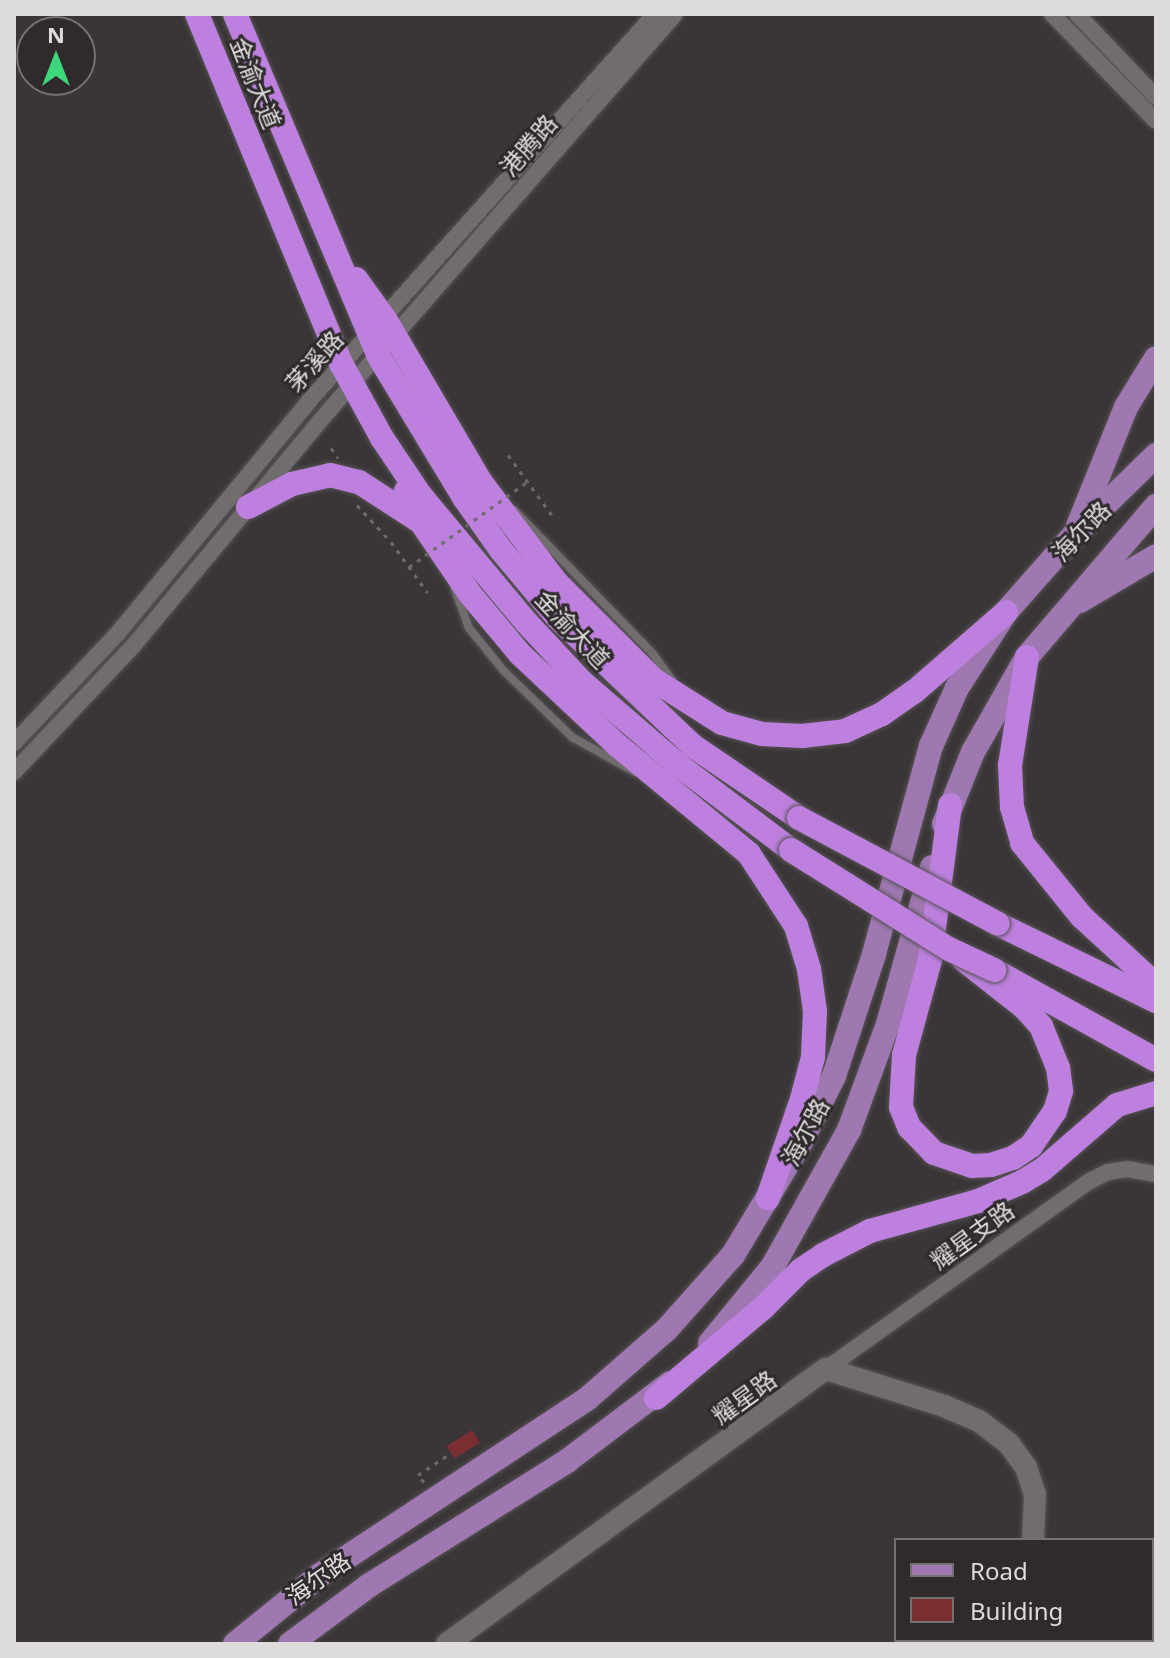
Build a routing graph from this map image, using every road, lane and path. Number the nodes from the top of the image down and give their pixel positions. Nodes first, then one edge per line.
1 (197, 14) edge
2 (235, 14) edge
3 (655, 14) edge
4 (675, 14) edge
5 (1052, 14) edge
6 (1077, 14) edge
7 (1156, 97) edge
8 (1156, 121) edge
9 (419, 308) joint
10 (382, 337) junction
11 (1156, 358) edge
12 (348, 374) junction
13 (382, 438) junction
14 (508, 455) dead end
15 (1156, 455) edge
16 (527, 482) junction
17 (354, 501) dead end
18 (248, 507) junction
19 (1150, 512) edge
20 (554, 518) dead end
21 (421, 522) junction
22 (1074, 535) junction
23 (1156, 556) edge
24 (409, 567) junction
25 (427, 592) dead end
26 (1065, 610) junction
27 (1006, 612) junction
28 (1027, 657) junction
29 (14, 743) edge
30 (14, 772) edge
31 (950, 805) junction
32 (992, 977) junction
33 (1156, 985) edge
34 (1156, 1001) edge
35 (1156, 1060) edge
36 (1156, 1093) edge
37 (1156, 1174) edge
38 (768, 1198) junction
39 (826, 1369) junction
40 (656, 1398) junction
41 (451, 1453) dead end
42 (435, 1499) junction
43 (1033, 1538) edge
44 (326, 1616) junction
45 (235, 1644) edge
46 (290, 1644) edge
47 (317, 1644) edge
48 (447, 1644) edge

1 - 12 highway, 金渝大道
2 - 10 highway, 金渝大道
3 - 10 street, 茅溪路
4 - 9 street, 港腾路
5 - 8 street
6 - 7 street
9 - 10 street, 茅溪路
10 - 12 street, 茅溪路
10 - 27 highway
10 - 34 highway, 金渝大道, bridge
11 - 22 main road
12 - 13 highway, 金渝大道
12 - 18 street, 茅溪路
12 - 29 street, 茅溪路
13 - 21 highway
13 - 32 highway, 金渝大道, bridge
14 - 16 path
15 - 22 main road, 海尔路
16 - 20 path
16 - 24 path, bridge
17 - 24 path
18 - 21 highway
18 - 30 street, 茅溪路
19 - 26 main road, 海尔路
21 - 38 highway
22 - 27 main road, 海尔路
23 - 26 main road
24 - 25 path
26 - 28 main road, 海尔路
27 - 38 main road, 海尔路
28 - 31 main road, 海尔路
28 - 33 highway
31 - 32 highway
31 - 40 main road, 海尔路
32 - 35 highway, 金渝大道
36 - 40 highway
37 - 39 street, 耀星支路
38 - 42 main road, 海尔路
39 - 43 street
39 - 48 street, 耀星路
40 - 44 main road, 海尔路
41 - 42 path
42 - 45 main road, 海尔路
44 - 46 main road, 海尔路
44 - 47 street

